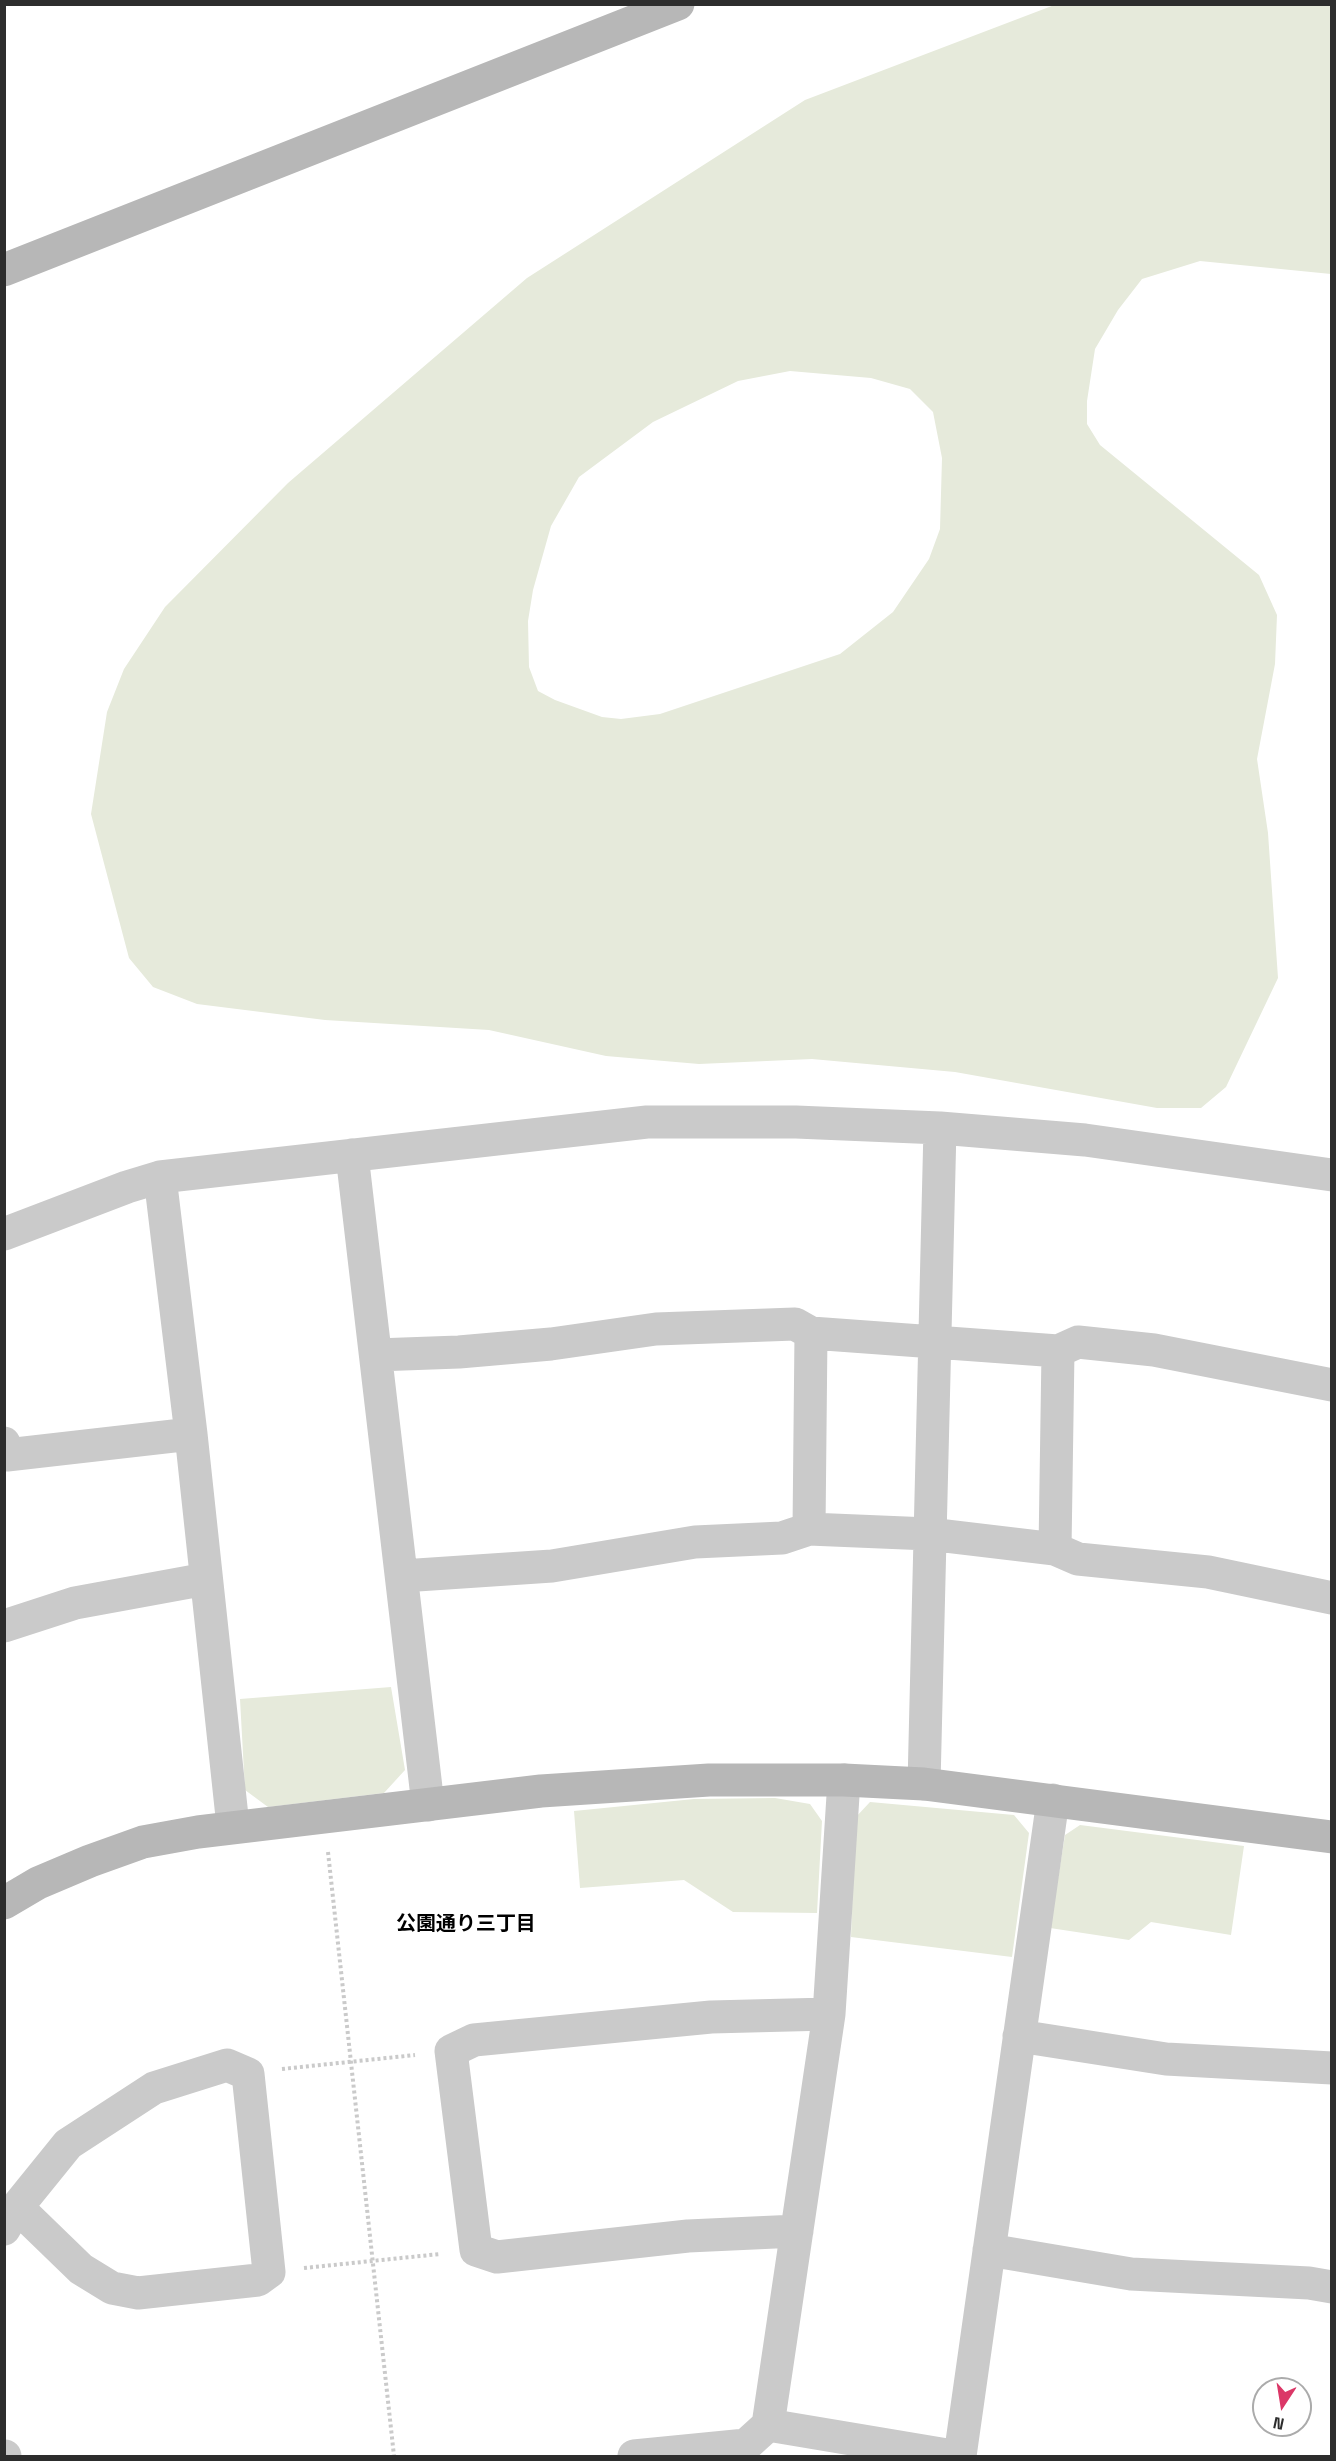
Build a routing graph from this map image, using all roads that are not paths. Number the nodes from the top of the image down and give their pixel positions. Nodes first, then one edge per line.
1 (678, 4) edge
2 (4, 270) edge
3 (940, 1128) junction
4 (352, 1155) junction
5 (1332, 1175) edge
6 (160, 1178) junction
7 (4, 1234) edge
8 (811, 1333) junction
9 (935, 1342) junction
10 (1058, 1352) junction
11 (376, 1355) junction
12 (1332, 1385) edge
13 (191, 1434) junction
14 (4, 1443) edge
15 (809, 1529) junction
16 (929, 1534) junction
17 (1055, 1549) junction
18 (402, 1576) junction
19 (206, 1579) junction
20 (1332, 1598) edge
21 (4, 1626) edge
22 (844, 1780) junction
23 (924, 1784) junction
24 (1053, 1800) junction
25 (428, 1805) junction
26 (233, 1826) junction
27 (1332, 1837) edge
28 (4, 1903) edge
29 (829, 2014) junction
30 (1019, 2036) junction
31 (1332, 2068) edge
32 (11, 2218) edge
33 (797, 2231) junction
34 (988, 2250) junction
35 (1332, 2287) edge
36 (768, 2425) junction
37 (634, 2457) edge
38 (953, 2457) edge
39 (960, 2457) edge

1 - 2 street
3 - 4 street
3 - 5 street
3 - 9 street
4 - 6 street
4 - 11 street
6 - 7 street
6 - 13 street
8 - 9 street
8 - 11 street
8 - 15 street
9 - 10 street
9 - 16 street
10 - 12 street
10 - 17 street
11 - 18 street
13 - 14 street
13 - 19 street
15 - 16 street
15 - 18 street
16 - 17 street
16 - 23 street
17 - 20 street
18 - 25 street
19 - 21 street
19 - 26 street
22 - 23 street
22 - 25 street
22 - 29 street
23 - 24 street
24 - 27 street
24 - 30 street
25 - 26 street
26 - 28 street
29 - 33 street
29 - 33 street
30 - 31 street
30 - 34 street
32 - 32 street
33 - 36 street
34 - 35 street
34 - 39 street
36 - 37 street
36 - 38 street

